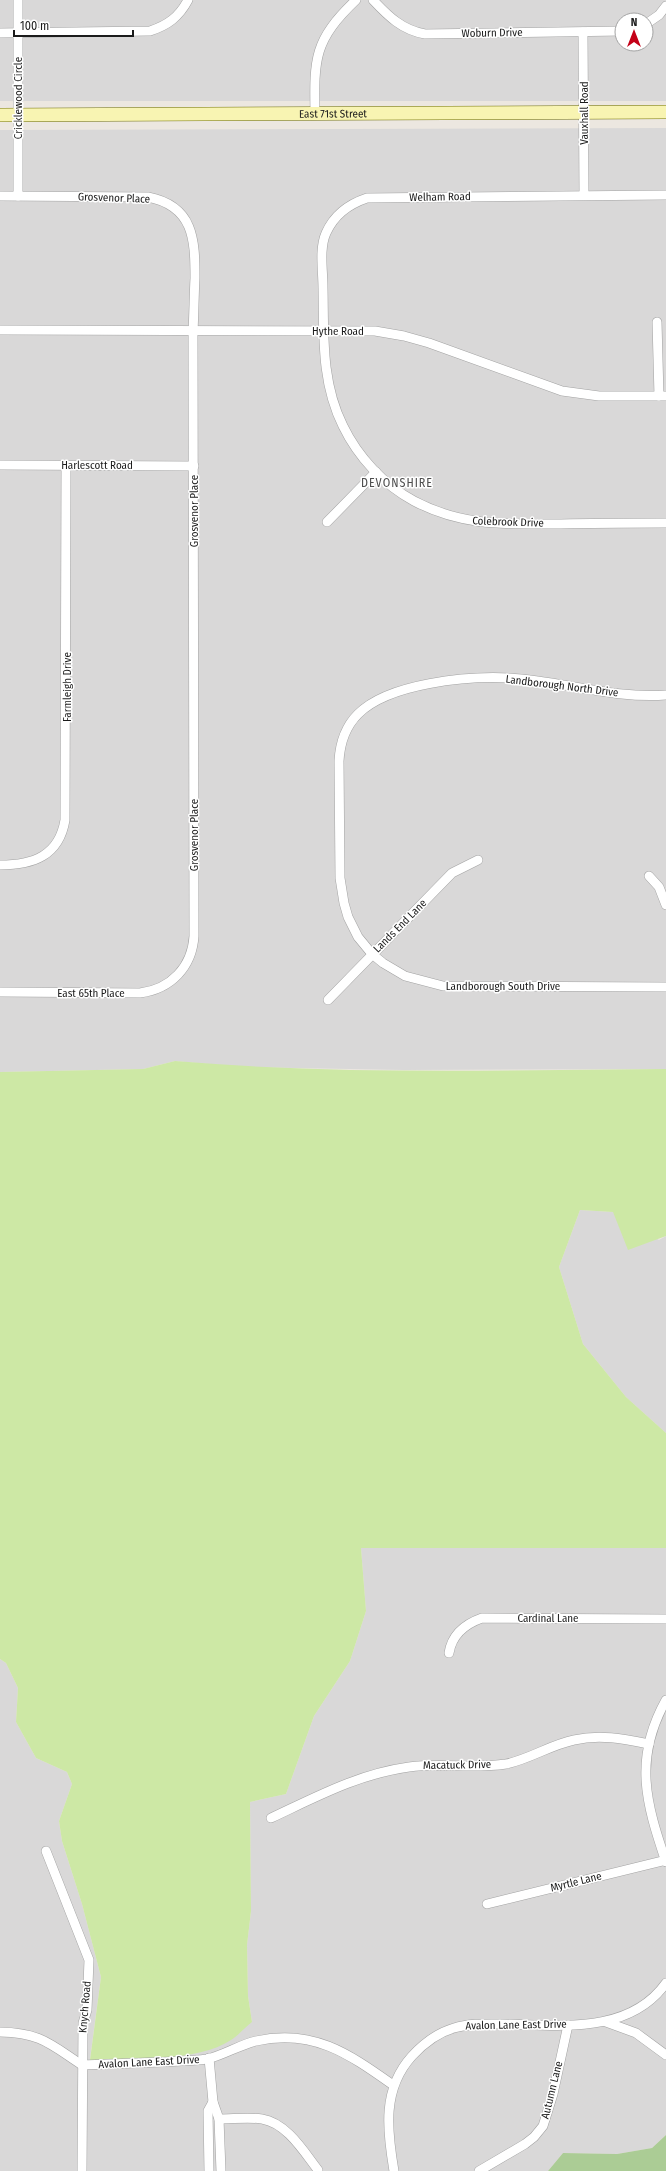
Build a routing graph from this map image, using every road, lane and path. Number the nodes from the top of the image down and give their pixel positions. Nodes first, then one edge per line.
1 (18, 0) edge
2 (188, 0) edge
3 (356, 0) edge
4 (373, 0) edge
5 (664, 9) edge
6 (654, 17) edge
7 (614, 31) edge
8 (583, 32) junction
9 (18, 33) junction
10 (0, 34) edge
11 (584, 112) junction
12 (666, 112) edge
13 (315, 114) junction
14 (0, 115) edge
15 (19, 115) junction
16 (584, 195) junction
17 (666, 195) edge
18 (0, 196) edge
19 (18, 196) junction
20 (657, 322) dead end
21 (0, 330) edge
22 (193, 331) junction
23 (324, 331) junction
24 (663, 396) edge
25 (0, 465) edge
26 (66, 465) junction
27 (194, 466) junction
28 (376, 472) junction
29 (327, 522) dead end
30 (666, 523) edge
31 (666, 695) edge
32 (340, 818) joint
33 (478, 860) dead end
34 (0, 865) edge
35 (649, 876) dead end
36 (666, 905) edge
37 (372, 954) junction
38 (178, 976) joint
39 (666, 987) edge
40 (0, 992) edge
41 (328, 1000) dead end
42 (666, 1619) edge
43 (449, 1653) dead end
44 (666, 1700) edge
45 (649, 1744) junction
46 (271, 1818) dead end
47 (46, 1851) dead end
48 (666, 1861) edge
49 (487, 1904) dead end
50 (666, 1983) edge
51 (605, 2021) junction
52 (568, 2025) junction
53 (0, 2032) edge
54 (666, 2055) edge
55 (209, 2058) junction
56 (82, 2065) junction
57 (393, 2085) junction
58 (213, 2102) junction
59 (219, 2120) junction
60 (318, 2170) edge
61 (82, 2171) edge
62 (210, 2171) edge
63 (221, 2171) edge
64 (394, 2171) edge
65 (479, 2171) edge

1 - 9 street, Cricklewood Circle
2 - 9 street
3 - 13 street
4 - 8 street, Woburn Drive
5 - 6 street
7 - 8 street, Woburn Drive
8 - 11 street, Vauxhall Road
9 - 10 street
9 - 15 street, Cricklewood Circle
11 - 12 main road, East 71st Street
11 - 13 main road, East 71st Street
11 - 16 street, Vauxhall Road
13 - 15 main road, East 71st Street
14 - 15 main road, East 71st Street
15 - 19 street, Cricklewood Circle
16 - 17 street, Welham Road
16 - 23 street, Welham Road
18 - 19 street, Grosvenor Place
19 - 22 street, Grosvenor Place
20 - 24 street
21 - 22 street, Hythe Road
22 - 23 street, Hythe Road
22 - 27 street, Grosvenor Place
23 - 24 street, Hythe Road
23 - 28 street, Colebrook Drive
25 - 26 street, Harlescott Road
26 - 27 street, Harlescott Road
26 - 34 street, Farmleigh Drive
27 - 38 street, Grosvenor Place
28 - 29 street
28 - 30 street, Colebrook Drive
31 - 32 street, Landborough North Drive
32 - 37 street, Landborough South Drive
33 - 37 street, Lands End Lane
35 - 36 street
37 - 39 street, Landborough South Drive
37 - 41 street, Lands End Lane
38 - 40 street, East 65th Place
42 - 43 street, Cardinal Lane
44 - 45 street
45 - 46 street, Macatuck Drive
45 - 48 street
47 - 56 street, Knych Road
48 - 49 street, Myrtle Lane
50 - 51 street, Avalon Lane East Drive
51 - 52 street, Avalon Lane East Drive
51 - 54 street
52 - 57 street, Avalon Lane East Drive
52 - 65 street, Autumn Lane
53 - 56 street
55 - 56 street, Avalon Lane East Drive
55 - 57 street, Avalon Lane East Drive
55 - 58 street
56 - 61 street, Knych Road
57 - 64 street
58 - 59 street
58 - 62 street
59 - 60 street
59 - 63 street

